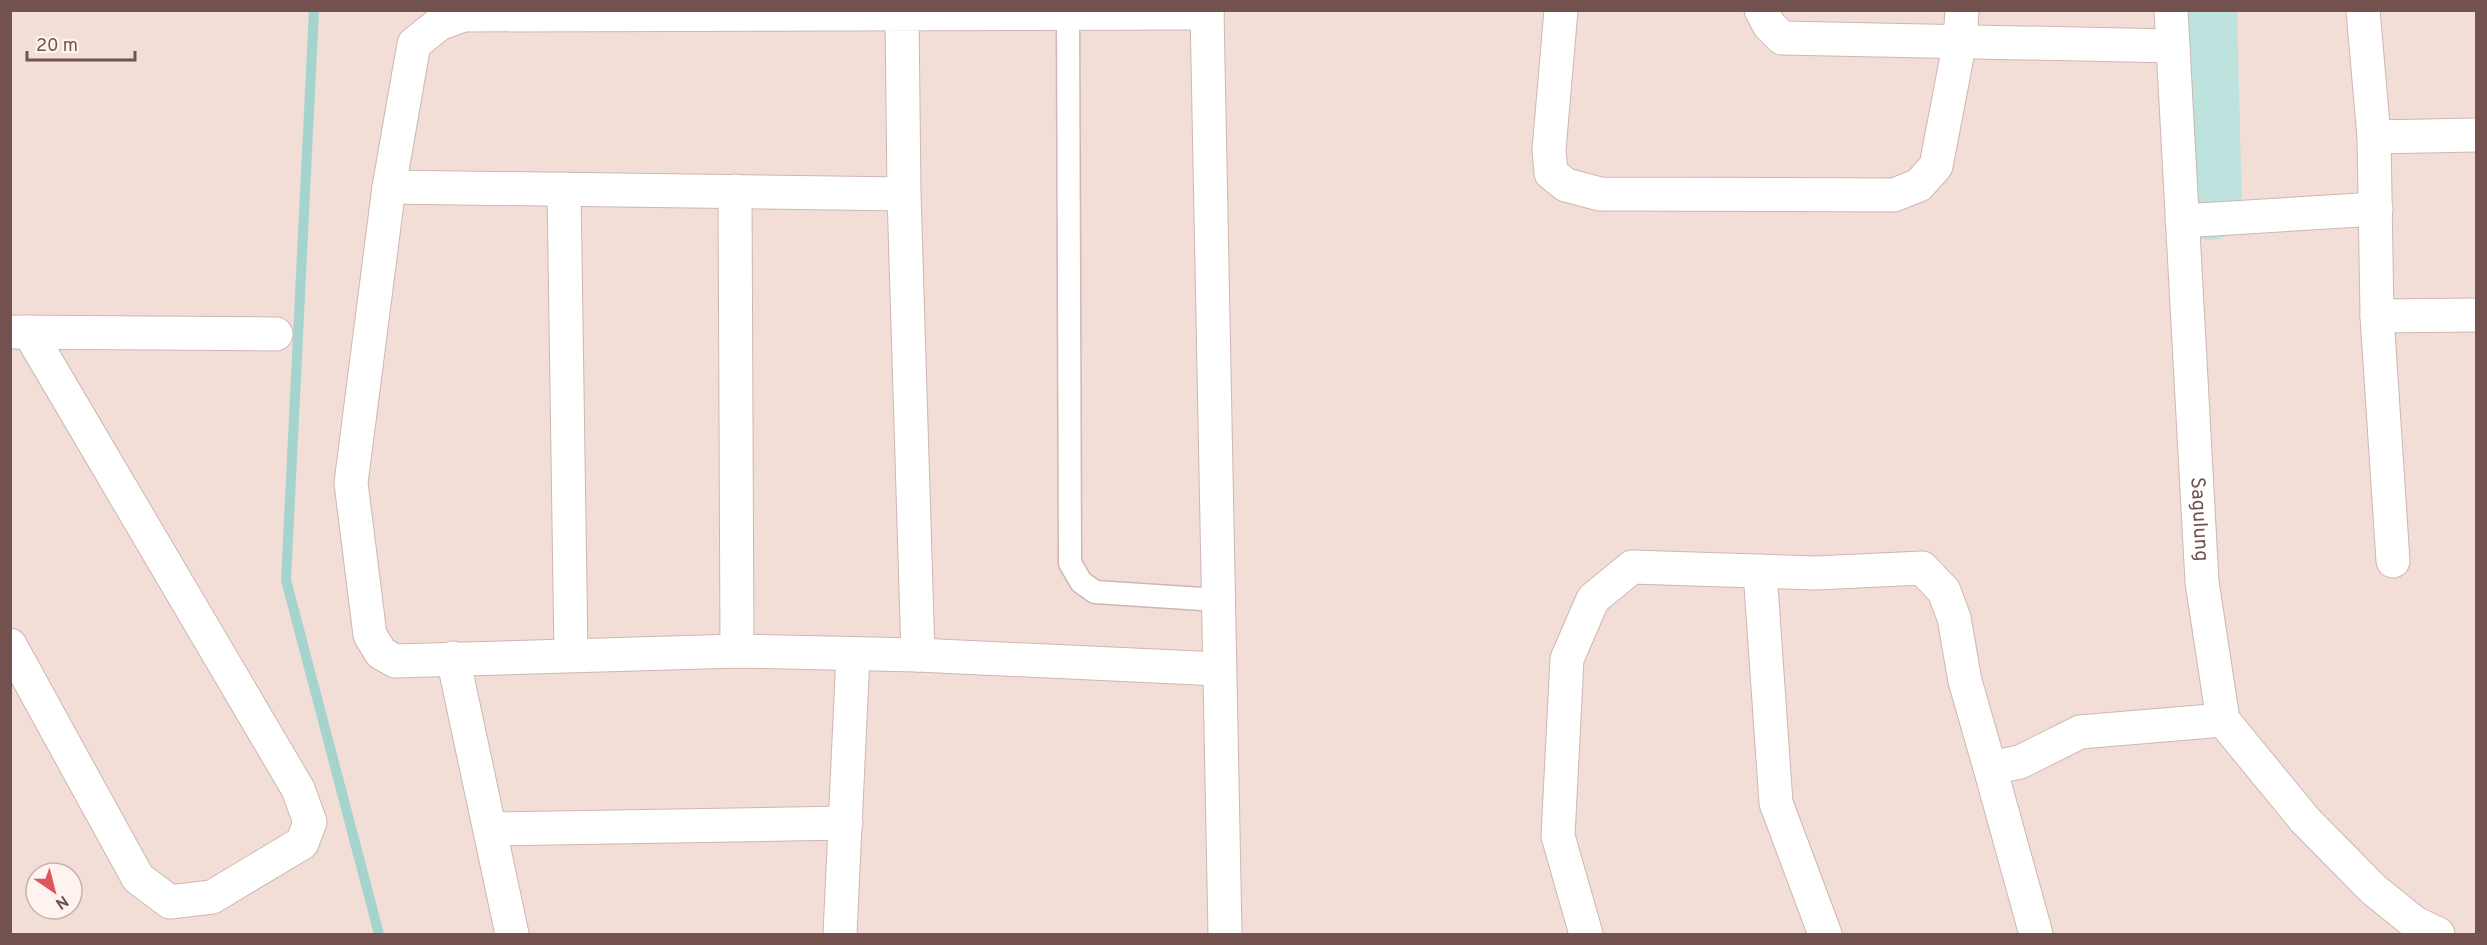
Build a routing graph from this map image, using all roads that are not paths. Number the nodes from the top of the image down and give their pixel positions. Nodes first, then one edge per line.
1 (1561, 10) edge
2 (1761, 10) edge
3 (2171, 10) edge
4 (2363, 10) edge
5 (865, 12) edge
6 (1068, 12) edge
7 (1207, 12) edge
8 (463, 13) edge
9 (902, 14) junction
10 (1961, 26) edge
11 (2173, 46) junction
12 (2476, 135) edge
13 (2374, 137) junction
14 (389, 187) junction
15 (564, 189) junction
16 (735, 191) junction
17 (904, 194) junction
18 (2376, 209) junction
19 (2182, 221) junction
20 (2476, 315) edge
21 (2377, 316) junction
22 (20, 332) edge
23 (276, 334) dead end
24 (2393, 561) dead end
25 (1760, 571) junction
26 (1218, 600) junction
27 (10, 645) edge
28 (737, 651) junction
29 (571, 655) junction
30 (853, 655) junction
31 (918, 655) junction
32 (453, 658) junction
33 (1219, 669) junction
34 (2223, 720) junction
35 (1990, 768) junction
36 (846, 823) junction
37 (490, 829) junction
38 (512, 934) edge
39 (840, 934) edge
40 (1224, 934) edge
41 (1586, 934) edge
42 (1825, 934) edge
43 (2036, 934) edge
44 (2438, 934) edge

1 - 10 street
2 - 10 street
3 - 11 street, Sagulung
4 - 13 street
5 - 8 street
5 - 9 street
6 - 7 street
6 - 9 street
6 - 26 lane
7 - 26 street
8 - 14 street
9 - 17 street
10 - 11 street
11 - 19 street, Sagulung
12 - 13 street
13 - 18 street
14 - 15 street
14 - 32 street
15 - 16 street
15 - 29 street
16 - 17 street
16 - 28 street
17 - 31 street
18 - 19 street
18 - 21 street
19 - 34 street, Sagulung
20 - 21 street
21 - 24 street
22 - 23 street
22 - 27 street
25 - 35 street
25 - 41 street
25 - 42 street
26 - 33 street
28 - 29 street
28 - 30 street
29 - 32 street
30 - 31 street
30 - 36 street
31 - 33 street
32 - 37 street
33 - 40 street
34 - 35 street
34 - 44 street
35 - 43 street
36 - 37 street
36 - 39 street
37 - 38 street

